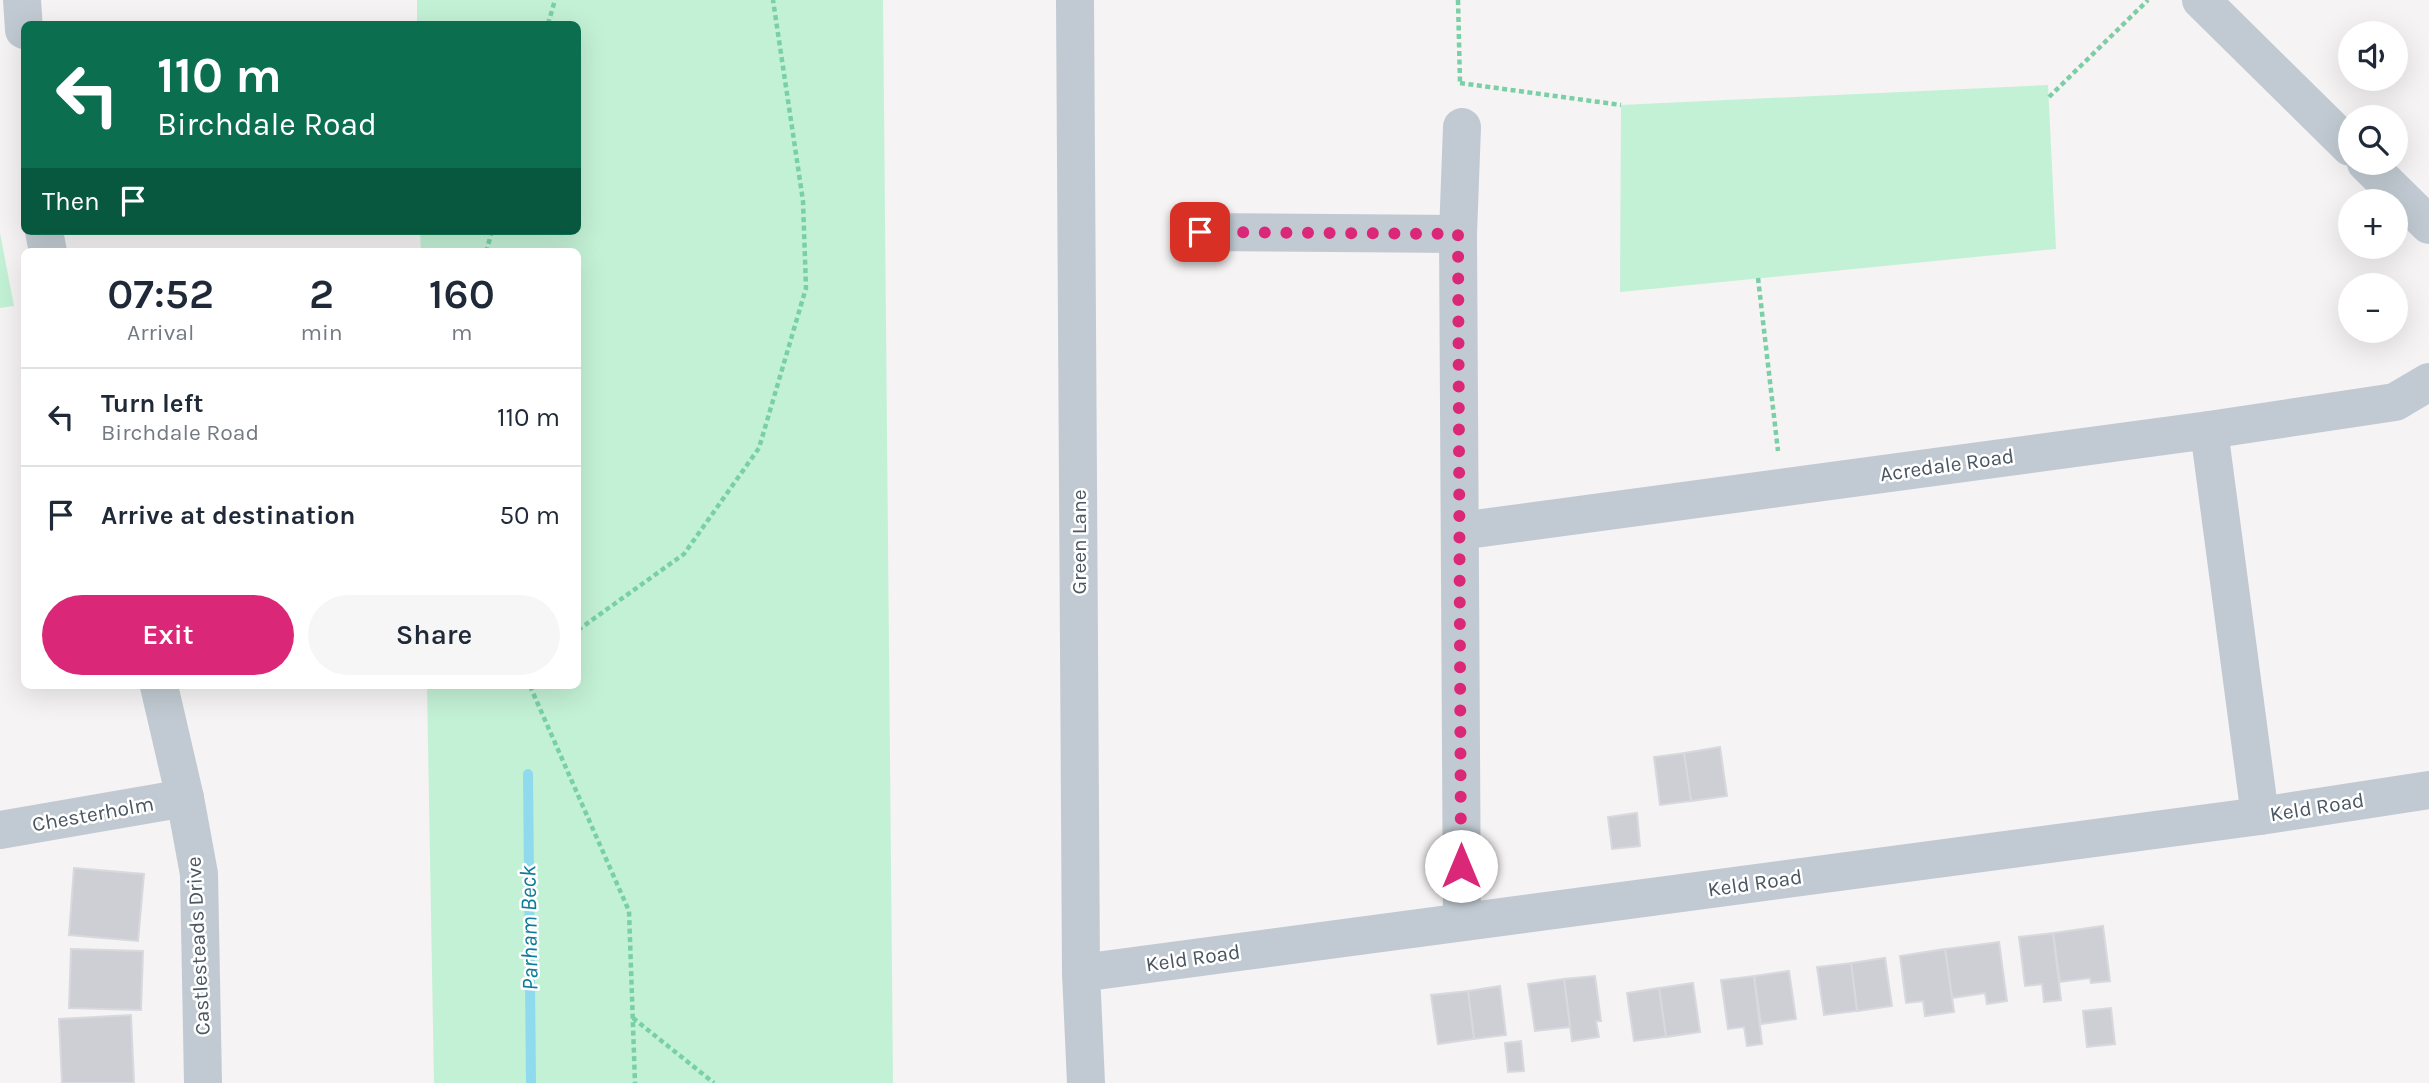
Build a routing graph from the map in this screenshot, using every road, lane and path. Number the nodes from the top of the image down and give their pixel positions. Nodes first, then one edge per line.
1 (22, 0) edge
2 (555, 0) edge
3 (773, 0) edge
4 (1075, 0) edge
5 (1458, 0) edge
6 (2148, 0) edge
7 (2201, 0) edge
8 (23, 21) edge
9 (549, 21) edge
10 (1460, 83) junction
11 (2049, 97) dead end
12 (1621, 105) dead end
13 (1462, 127) joint
14 (2338, 135) edge
15 (2378, 175) edge
16 (2429, 225) edge
17 (1200, 232) dead end
18 (1458, 234) junction
19 (1758, 278) dead end
20 (2429, 382) edge
21 (2208, 430) junction
22 (1783, 487) junction
23 (1460, 531) junction
24 (581, 628) edge
25 (160, 689) edge
26 (531, 689) edge
27 (2429, 790) edge
28 (186, 798) junction
29 (2260, 816) junction
30 (0, 830) edge
31 (1462, 922) junction
32 (1082, 973) junction
33 (632, 1017) junction
34 (203, 1083) edge
35 (635, 1083) edge
36 (714, 1083) edge
37 (1086, 1083) edge

1 - 8 street
2 - 9 path
3 - 24 path
4 - 32 street, Green Lane
5 - 10 path
6 - 11 path
7 - 14 street
10 - 12 path
10 - 13 path
13 - 18 street
15 - 16 street
17 - 18 street
18 - 23 street
19 - 22 path
20 - 21 street, Acredale Road
21 - 22 street, Acredale Road
21 - 29 street
22 - 23 street, Acredale Road
23 - 31 street
25 - 28 street, Castlesteads Drive
26 - 33 path
27 - 29 street, Keld Road
28 - 30 street, Chesterholm
28 - 34 street, Castlesteads Drive
29 - 31 street, Keld Road
31 - 32 street, Keld Road
32 - 37 street, Green Lane
33 - 35 path
33 - 36 path

